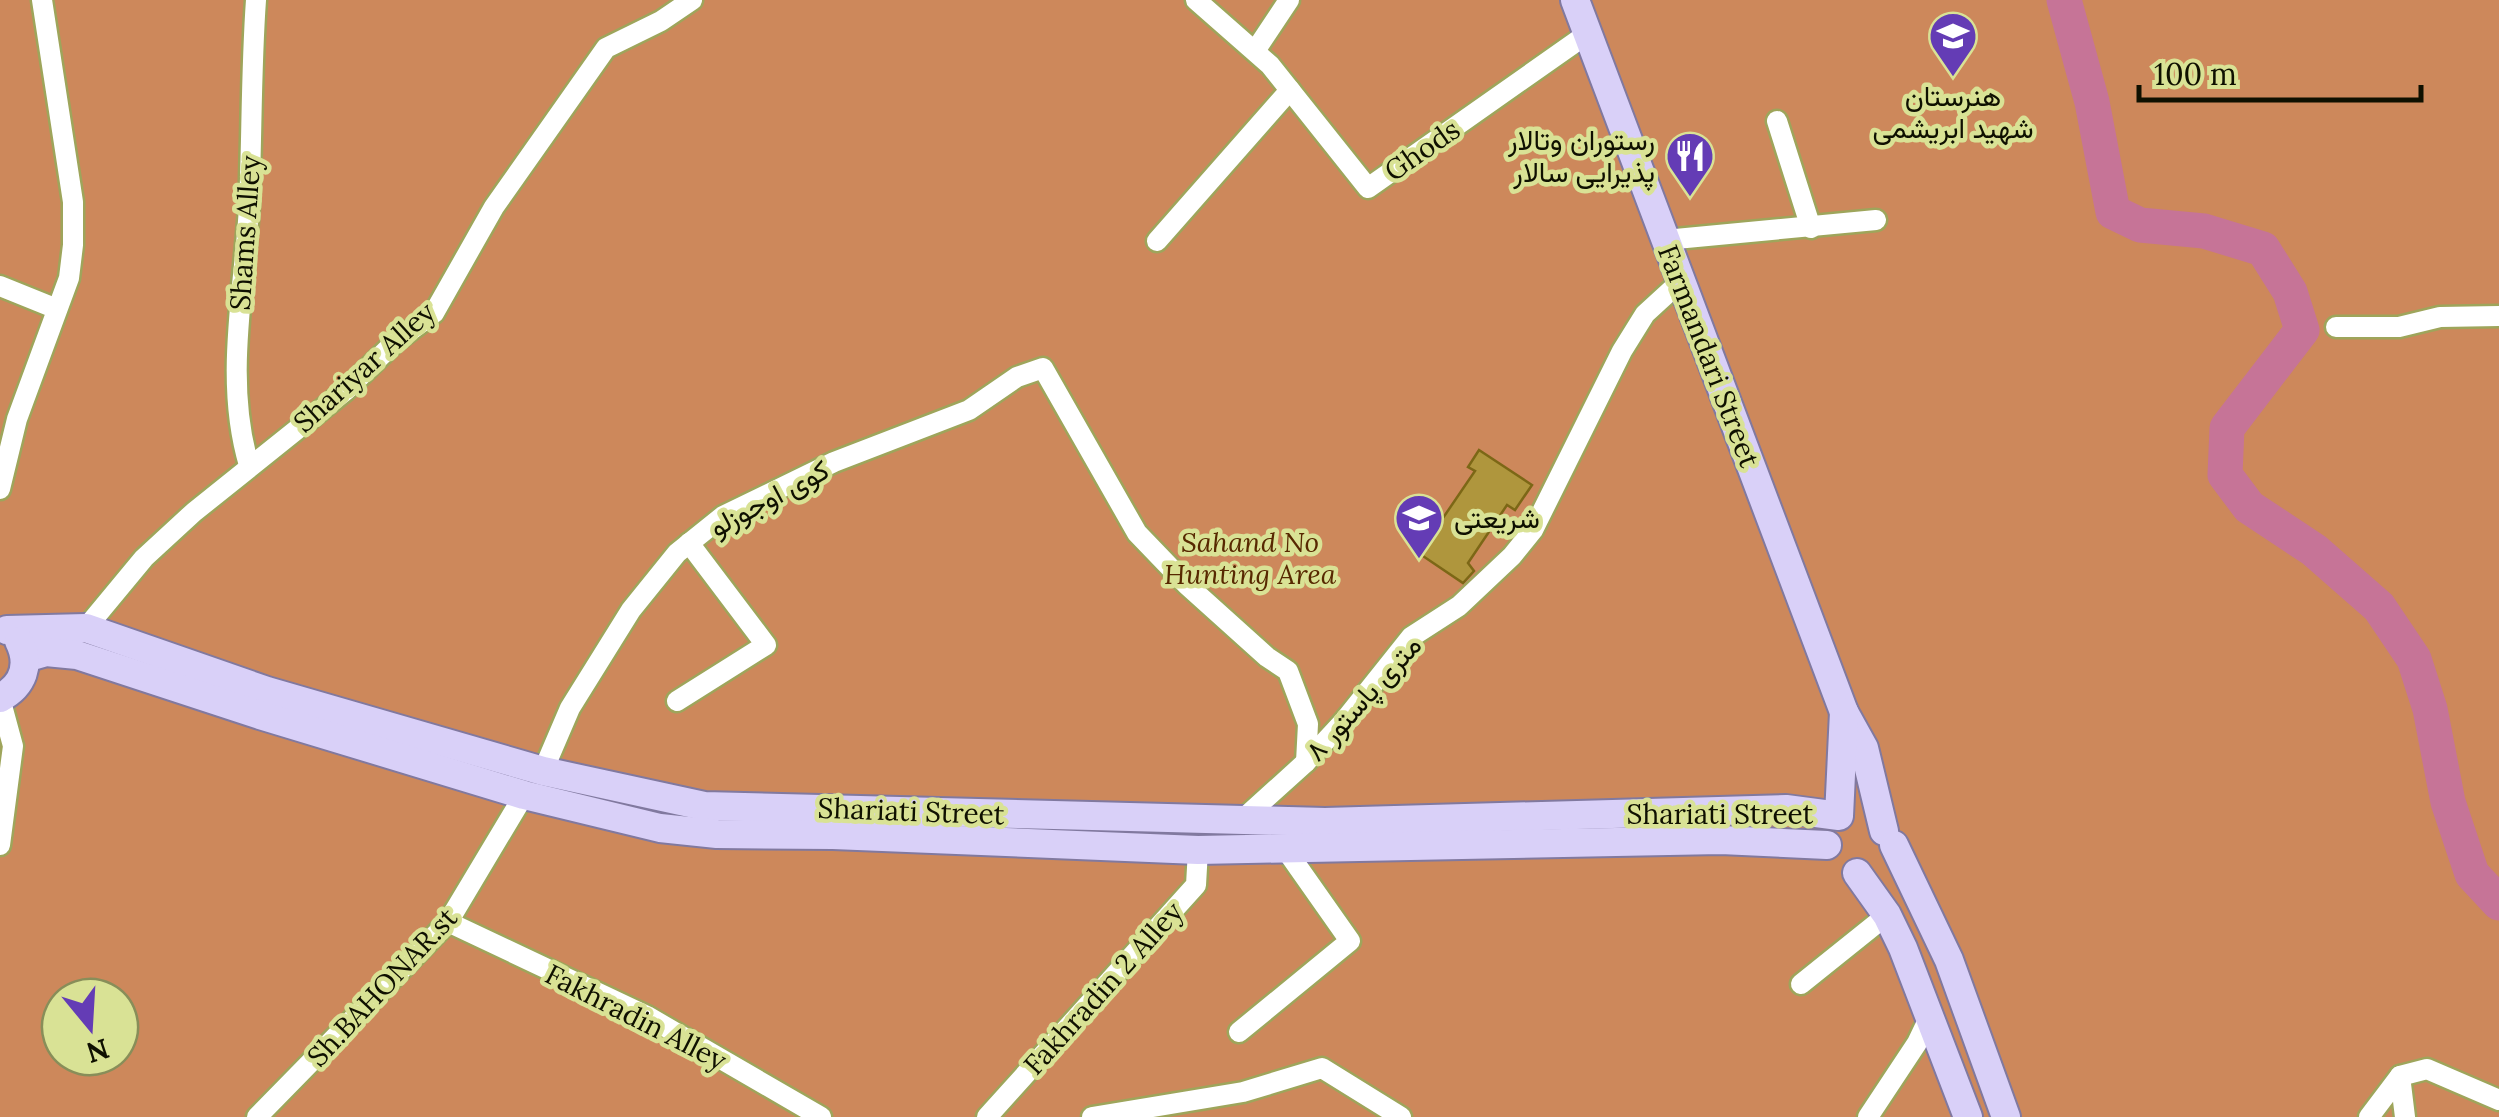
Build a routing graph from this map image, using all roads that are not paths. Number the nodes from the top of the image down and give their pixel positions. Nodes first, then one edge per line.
1 (42, 0) edge
2 (256, 0) edge
3 (692, 0) edge
4 (1196, 0) edge
5 (1289, 0) edge
6 (1575, 0) edge
7 (1587, 34) junction
8 (1254, 51) junction
9 (1290, 90) junction
10 (1777, 121) dead end
11 (1876, 220) dead end
12 (1811, 228) junction
13 (1665, 240) junction
14 (1157, 242) dead end
15 (1681, 281) junction
16 (0, 286) edge
17 (57, 310) junction
18 (2499, 316) edge
19 (2336, 327) dead end
20 (249, 465) junction
21 (0, 489) edge
22 (690, 543) junction
23 (4, 628) edge
24 (86, 628) junction
25 (25, 658) junction
26 (0, 698) edge
27 (677, 701) dead end
28 (1844, 712) junction
29 (1306, 762) junction
30 (542, 771) junction
31 (524, 795) junction
32 (1721, 810) junction
33 (961, 813) junction
34 (1839, 816) junction
35 (1242, 820) junction
36 (1889, 838) junction
37 (1721, 840) junction
38 (959, 842) junction
39 (0, 845) edge
40 (1827, 845) junction
41 (1198, 850) junction
42 (1286, 850) junction
43 (1857, 873) junction
44 (1887, 915) junction
45 (448, 922) junction
46 (1801, 984) dead end
47 (1929, 1018) junction
48 (1239, 1032) dead end
49 (2400, 1076) junction
50 (2499, 1100) edge
51 (257, 1117) edge
52 (821, 1117) edge
53 (987, 1117) edge
54 (1092, 1117) edge
55 (1401, 1117) edge
56 (1868, 1117) edge
57 (1968, 1117) edge
58 (2006, 1117) edge
59 (2369, 1117) edge
60 (2405, 1117) edge

1 - 17 street
2 - 20 street, Shams Alley
3 - 20 street, Shariyar Alley
4 - 8 street, Ghods
5 - 8 street
6 - 7 main road, Farmandari Street
7 - 9 street, Ghods
7 - 13 main road, Farmandari Street
8 - 9 street, Ghods
9 - 14 street
10 - 12 street
11 - 12 street
12 - 13 street
13 - 15 main road, Farmandari Street
15 - 28 main road, Farmandari Street
15 - 29 street, ۸ متری پاستور
16 - 17 street
17 - 21 street
18 - 19 street
20 - 24 street, Shariyar Alley
22 - 27 street
22 - 29 street, کوی اوجوزلو
22 - 30 street, کوی اوجوزلو
23 - 24 main road, Shariati Street
23 - 25 main road
24 - 30 main road, Shariati Street
25 - 26 main road
25 - 31 main road, Shariati Street
26 - 39 street
28 - 34 main road, Farmandari Street
28 - 36 main road, Farmandari Street
29 - 35 street, ۸ متری پاستور
30 - 33 main road, Shariati Street
31 - 38 main road, Shariati Street
31 - 45 street, Sh.BAHONAR.st
32 - 34 main road, Shariati Street
32 - 35 main road, Shariati Street
32 - 37 main road
33 - 35 main road, Shariati Street
33 - 38 main road
34 - 36 main road
34 - 40 main road
36 - 43 main road
36 - 58 main road
37 - 40 main road, Shariati Street
37 - 42 main road, Shariati Street
38 - 41 main road, Shariati Street
40 - 43 main road
41 - 42 main road, Shariati Street
41 - 53 street, Fakhradin 2 Alley
42 - 48 street
43 - 44 main road
44 - 46 street
44 - 47 main road
45 - 51 street, Sh.BAHONAR.st
45 - 52 street, Fakhradin Alley
47 - 56 street
47 - 57 main road
49 - 50 street
49 - 59 street
49 - 60 street
54 - 55 street

